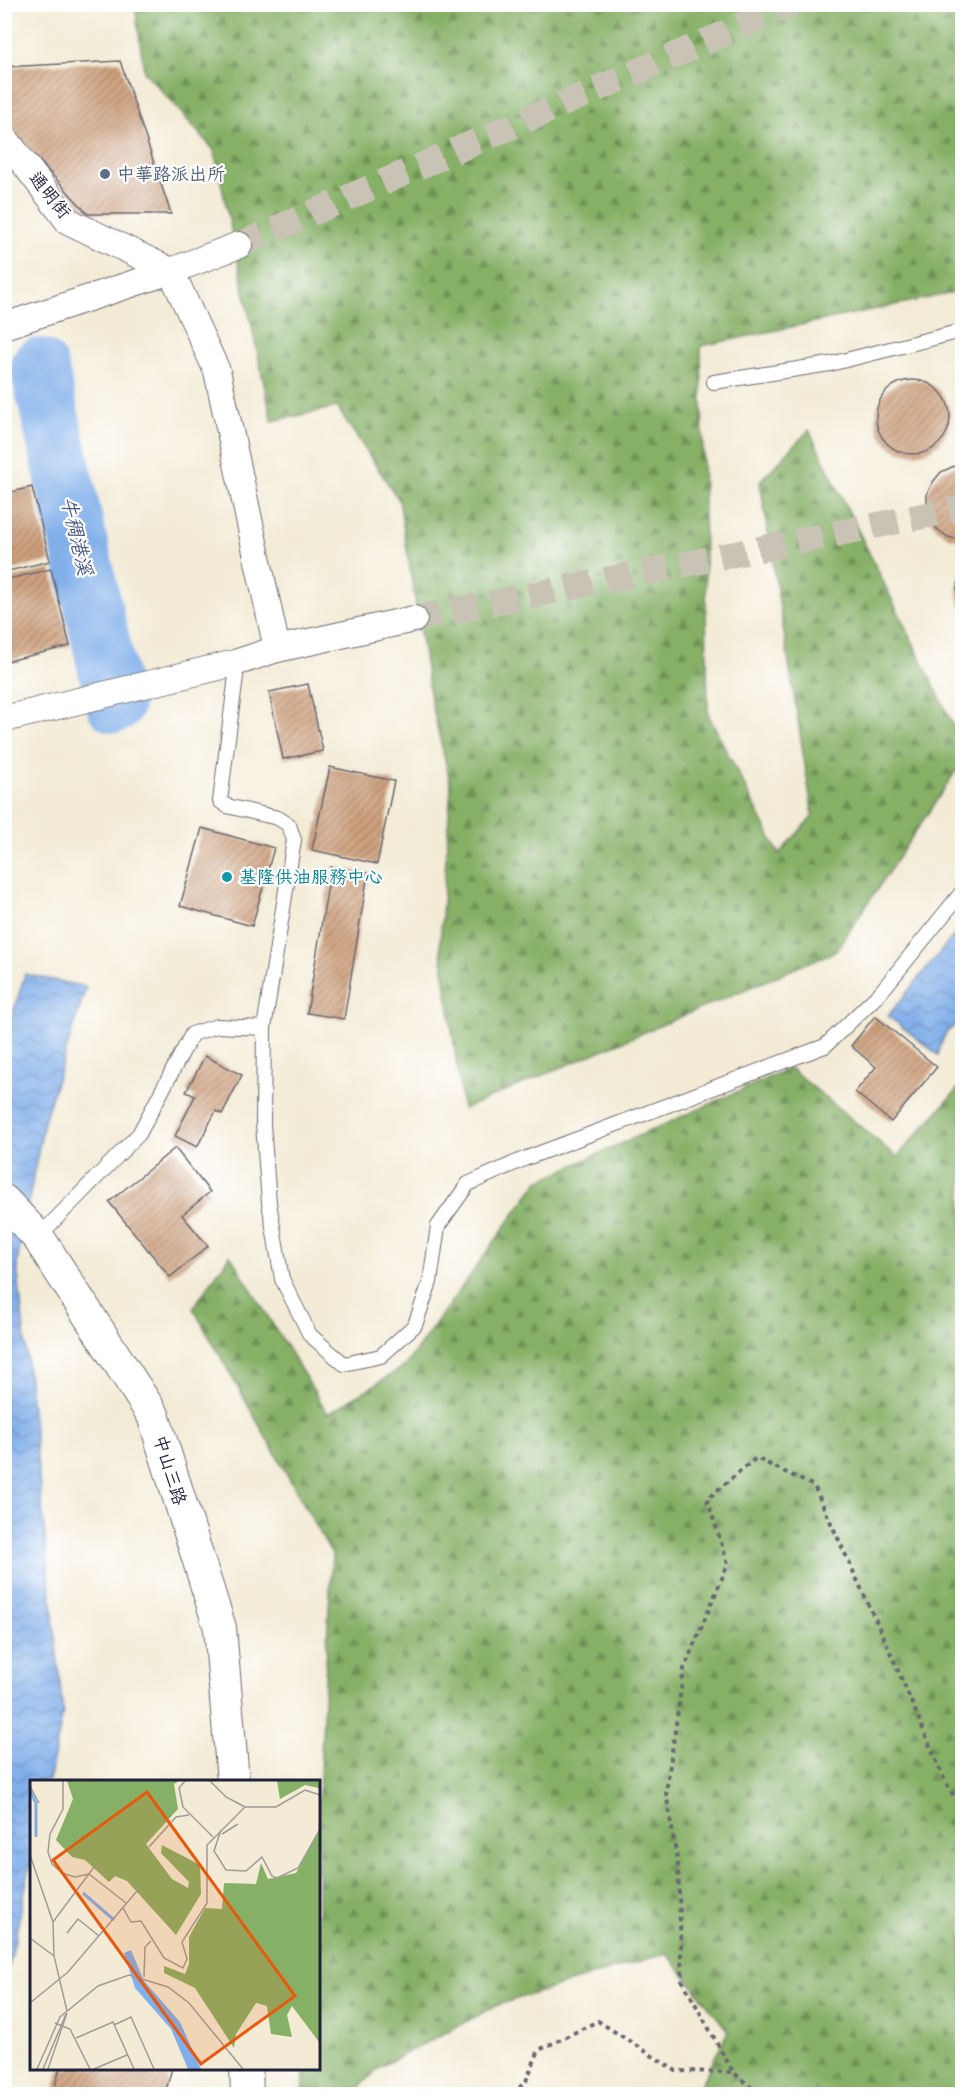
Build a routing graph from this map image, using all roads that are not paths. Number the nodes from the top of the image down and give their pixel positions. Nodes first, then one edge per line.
1 (4, 136) edge
2 (239, 245) tunnel mouth
3 (171, 271) junction
4 (4, 326) edge
5 (963, 331) edge
6 (714, 382) dead end
7 (414, 619) tunnel mouth
8 (277, 649) junction
9 (235, 663) junction
10 (4, 720) edge
11 (963, 892) edge
12 (264, 1028) junction
13 (4, 1201) edge
14 (34, 1231) junction
15 (233, 1780) edge
16 (246, 2069) edge
17 (247, 2094) edge

1 - 3 street, 通明街
2 - 3 street
3 - 4 street
3 - 8 street
5 - 6 lane
7 - 8 street
8 - 9 street
9 - 10 street
9 - 12 lane
11 - 12 lane
12 - 14 lane
13 - 14 street, 中山三路
14 - 15 street, 中山三路
16 - 17 street

